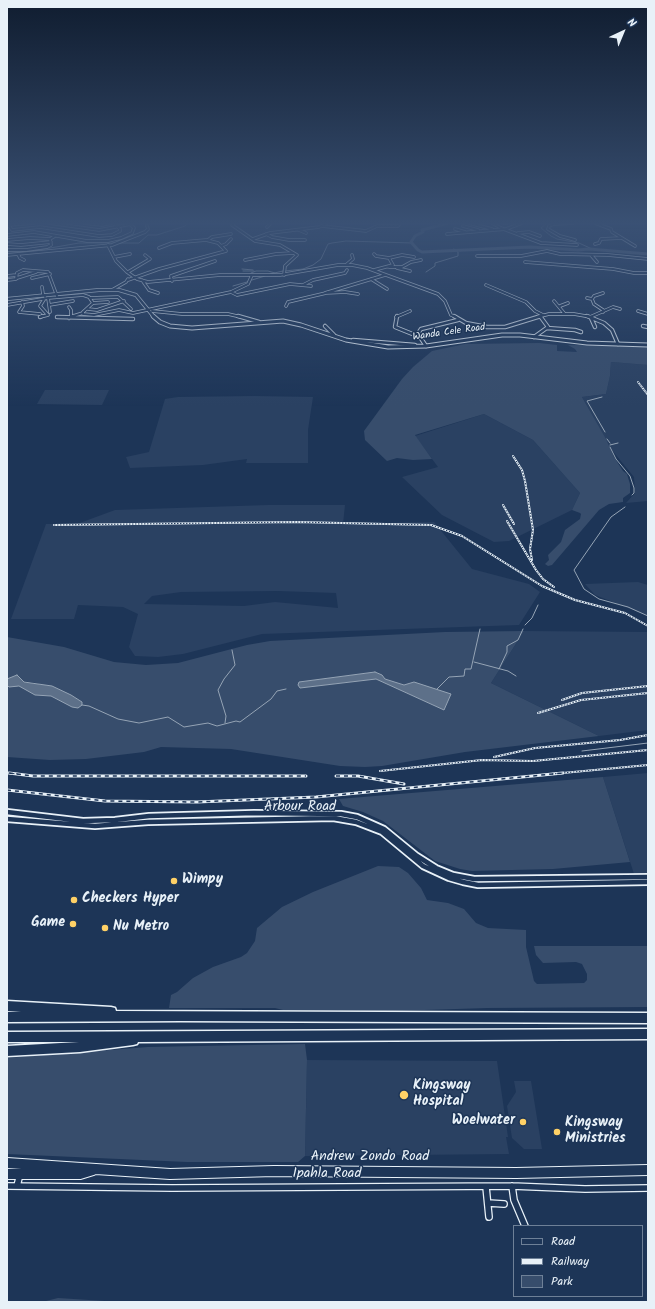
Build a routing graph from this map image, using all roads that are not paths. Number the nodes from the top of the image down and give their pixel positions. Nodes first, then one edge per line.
1 (53, 284) edge
2 (123, 284) edge
3 (145, 284) edge
4 (247, 284) edge
5 (292, 284) edge
6 (292, 284) edge
7 (305, 284) edge
8 (351, 284) edge
9 (379, 284) edge
10 (411, 284) edge
11 (302, 286) junction
12 (311, 286) dead end
13 (486, 286) dead end
14 (42, 287) dead end
15 (387, 289) dead end
16 (112, 290) junction
17 (231, 292) junction
18 (158, 293) dead end
19 (326, 293) junction
20 (602, 293) dead end
21 (358, 294) dead end
22 (57, 296) junction
23 (71, 296) junction
24 (46, 297) junction
25 (90, 298) junction
26 (587, 298) dead end
27 (7, 299) edge
28 (592, 299) junction
29 (124, 301) junction
30 (554, 301) dead end
31 (22, 302) junction
32 (108, 302) dead end
33 (93, 303) junction
34 (568, 303) dead end
35 (7, 305) edge
36 (49, 306) junction
37 (286, 306) dead end
38 (560, 306) junction
39 (69, 307) dead end
40 (88, 308) junction
41 (620, 308) dead end
42 (131, 309) dead end
43 (149, 311) junction
44 (410, 311) dead end
45 (638, 311) dead end
46 (18, 312) junction
47 (50, 312) dead end
48 (603, 312) junction
49 (15, 313) dead end
50 (83, 313) junction
51 (130, 313) junction
52 (564, 313) junction
53 (648, 314) edge
54 (541, 316) junction
55 (56, 317) dead end
56 (71, 317) junction
57 (590, 317) junction
58 (68, 318) junction
59 (458, 320) junction
60 (259, 322) junction
61 (325, 326) dead end
62 (643, 326) dead end
63 (648, 327) edge
64 (547, 328) junction
65 (595, 328) dead end
66 (581, 332) dead end
67 (534, 336) junction
68 (420, 337) junction
69 (618, 344) junction
70 (648, 345) edge
71 (426, 346) junction
72 (7, 812) edge
73 (7, 819) edge
74 (61, 822) junction
75 (648, 877) edge
76 (648, 882) edge
77 (7, 1006) edge
78 (181, 1016) junction
79 (7, 1018) edge
80 (648, 1018) edge
81 (648, 1034) edge
82 (163, 1036) junction
83 (7, 1037) edge
84 (7, 1051) edge
85 (7, 1163) edge
86 (23, 1164) junction
87 (92, 1170) junction
88 (648, 1170) edge
89 (7, 1174) edge
90 (20, 1174) junction
91 (7, 1186) edge
92 (16, 1186) junction
93 (512, 1186) junction
94 (486, 1187) junction
95 (648, 1189) edge
96 (488, 1203) junction
97 (504, 1204) dead end
98 (489, 1217) dead end
99 (525, 1225) edge

1 - 22 street
2 - 16 street
3 - 18 street
4 - 17 street
5 - 11 street
6 - 17 street
7 - 11 street
8 - 19 street
9 - 15 street
10 - 59 street
11 - 12 street
13 - 54 street
14 - 24 street
16 - 22 street, Wanda Cele Road
16 - 43 street, Wanda Cele Road
17 - 43 street
19 - 21 street
19 - 37 street
20 - 28 street
22 - 23 street
22 - 24 street, Wanda Cele Road
23 - 25 street
23 - 36 street
24 - 27 street, Wanda Cele Road
24 - 31 street
24 - 36 street
24 - 46 street
25 - 29 street
25 - 33 street
26 - 28 street
28 - 48 street
29 - 40 street
29 - 42 street
30 - 38 street
31 - 35 street
31 - 46 street
32 - 33 street
33 - 40 street
34 - 38 street
36 - 47 street
38 - 52 street
39 - 56 street
40 - 50 street
41 - 48 street
43 - 51 street
43 - 60 street
43 - 60 street, Wanda Cele Road
44 - 68 street
45 - 53 street
46 - 49 street
48 - 57 street
50 - 51 street
50 - 56 street
51 - 58 street
52 - 54 street
52 - 57 street
54 - 59 street
54 - 64 street
55 - 58 street
56 - 58 street
57 - 65 street
57 - 69 street
59 - 68 street
60 - 71 street, Wanda Cele Road
61 - 71 street
62 - 63 street
64 - 66 street
64 - 67 street
67 - 69 street, Wanda Cele Road
67 - 71 street, Wanda Cele Road
68 - 71 street
69 - 70 street, Wanda Cele Road
72 - 74 street, Arbour Road
73 - 74 street, Arbour Road
74 - 75 street, Arbour Road
74 - 76 street, Arbour Road
77 - 78 highway
78 - 79 highway
78 - 80 highway
81 - 82 highway
82 - 83 highway
82 - 84 highway
85 - 86 main road, Andrew Zondo Road
86 - 87 main road, Andrew Zondo Road
86 - 90 street
87 - 88 main road, Andrew Zondo Road
87 - 90 main road, Andrew Zondo Road
89 - 90 main road, Andrew Zondo Road
90 - 92 street
91 - 92 street, Ipahla Road
92 - 94 street, Ipahla Road
93 - 94 street, Ipahla Road
93 - 95 street, Ipahla Road
93 - 99 street
94 - 96 street
96 - 97 street
96 - 98 street

